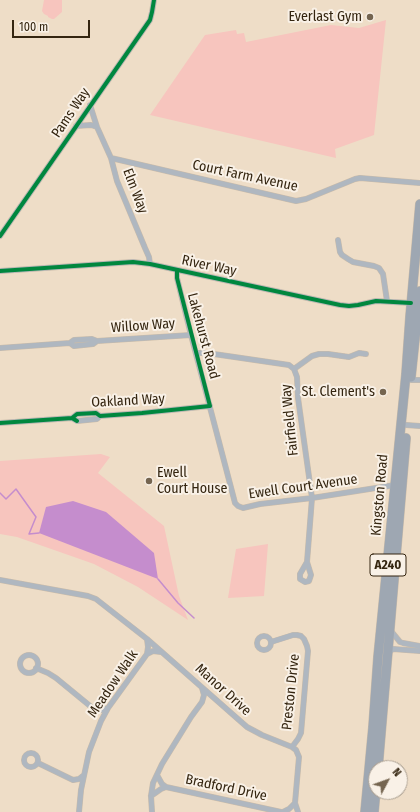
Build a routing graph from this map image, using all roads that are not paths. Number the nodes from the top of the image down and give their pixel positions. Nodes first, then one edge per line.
1 (154, 0) edge
2 (90, 105) junction
3 (76, 126) junction
4 (97, 127) junction
5 (111, 158) junction
6 (420, 183) edge
7 (420, 204) edge
8 (0, 236) edge
9 (338, 240) dead end
10 (418, 253) edge
11 (150, 264) junction
12 (177, 270) junction
13 (0, 271) edge
14 (420, 291) edge
15 (387, 301) junction
16 (411, 303) junction
17 (191, 334) junction
18 (0, 348) edge
19 (196, 353) junction
20 (366, 354) dead end
21 (294, 369) junction
22 (416, 380) edge
23 (210, 406) junction
24 (0, 423) edge
25 (406, 425) junction
26 (420, 426) edge
27 (395, 485) junction
28 (312, 498) junction
29 (238, 506) joint
30 (307, 562) dead end
31 (0, 580) edge
32 (389, 629) junction
33 (147, 639) junction
34 (271, 642) dead end
35 (420, 646) edge
36 (420, 651) edge
37 (162, 652) junction
38 (147, 654) junction
39 (387, 654) junction
40 (36, 668) dead end
41 (202, 688) junction
42 (202, 702) junction
43 (218, 702) junction
44 (108, 708) junction
45 (94, 710) junction
46 (101, 721) junction
47 (292, 747) junction
48 (379, 760) edge
49 (38, 763) dead end
50 (84, 775) junction
51 (157, 775) junction
52 (73, 780) junction
53 (166, 787) junction
54 (81, 790) junction
55 (151, 796) junction
56 (372, 800) edge
57 (295, 804) junction
58 (79, 812) edge
59 (152, 812) edge
60 (282, 812) edge
61 (298, 812) edge
62 (367, 812) edge

1 - 2 street, Pams Way
2 - 3 street, Pams Way
2 - 4 street, Elm Way
3 - 4 street
3 - 8 street, Pams Way
4 - 5 street, Elm Way
5 - 6 street, Court Farm Avenue
5 - 11 street, Elm Way
7 - 10 highway, Kingston Road / A240
9 - 15 street
10 - 16 highway, Kingston Road / A240
11 - 12 street, River Way
11 - 13 street, River Way
12 - 15 street, River Way
12 - 17 street, Lakehurst Road
14 - 22 highway, Kingston Road / A240
15 - 16 street, River Way
16 - 27 highway, Kingston Road / A240
17 - 18 street, Willow Way
17 - 19 street, Lakehurst Road
19 - 21 street, Fairfield Way
19 - 23 street, Lakehurst Road
20 - 21 street
21 - 28 street, Fairfield Way
22 - 25 highway, Kingston Road / A240
23 - 24 street, Oakland Way
23 - 29 street, Lakehurst Road
25 - 26 street
25 - 32 highway, Kingston Road / A240
27 - 28 street, Ewell Court Avenue
27 - 62 highway, Kingston Road / A240
28 - 29 street, Ewell Court Avenue
28 - 30 street, Fairfield Way
31 - 33 street, Manor Drive
32 - 35 street
32 - 39 highway, Kingston Road / A240
33 - 37 street, Manor Drive
33 - 38 street
34 - 47 street, Preston Drive
36 - 39 street
37 - 38 street, Meadow Walk
37 - 41 street, Manor Drive
38 - 44 street, Meadow Walk
39 - 48 highway, Kingston Road / A240
40 - 45 street
41 - 42 street
41 - 43 street, Manor Drive
42 - 43 street
42 - 51 street
43 - 47 street, Manor Drive
44 - 45 street
44 - 46 street, Meadow Walk
45 - 46 street
46 - 50 street, Meadow Walk
47 - 57 street, Preston Drive
49 - 52 street
50 - 52 street
50 - 54 street, Meadow Walk
51 - 53 street, Bradford Drive
51 - 55 street
52 - 54 street
53 - 55 street, Bradford Drive
53 - 60 street, Bradford Drive
54 - 58 street, Meadow Walk
55 - 59 street
56 - 62 highway, Kingston Road / A240
57 - 60 street
57 - 61 street, Preston Drive

